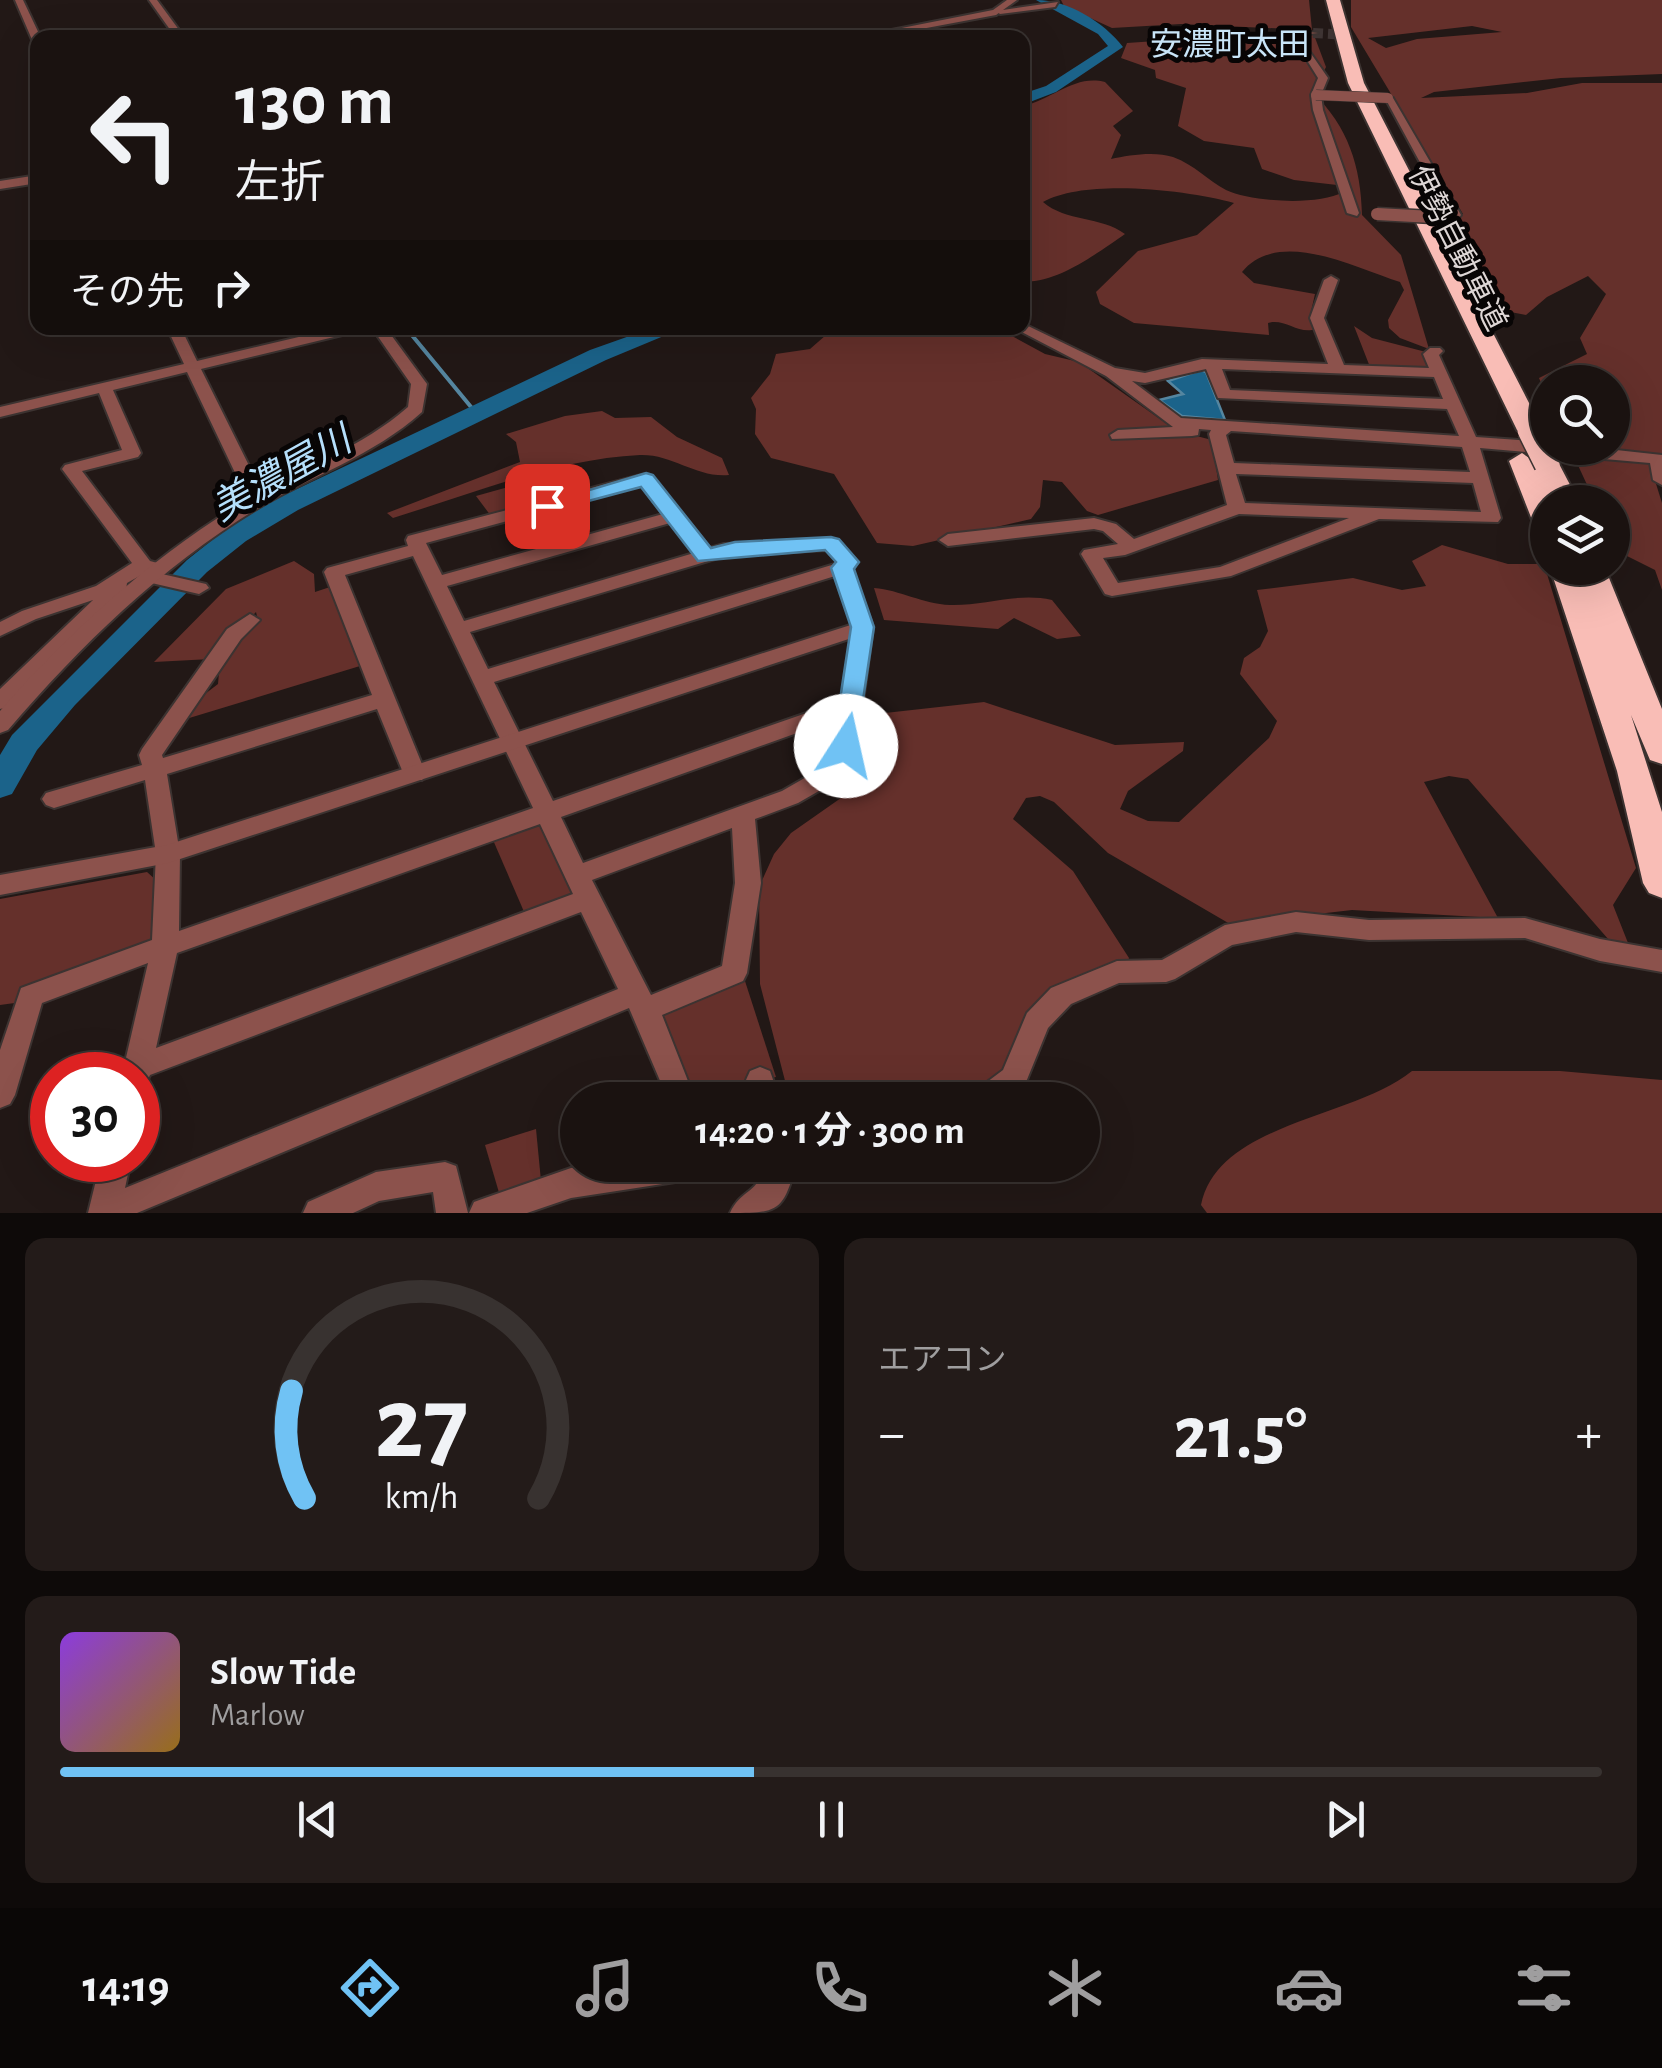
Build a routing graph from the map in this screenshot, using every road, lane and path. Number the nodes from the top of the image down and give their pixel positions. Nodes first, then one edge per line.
1 (19, 0) edge
2 (153, 0) edge
3 (1013, 0) edge
4 (1316, 0) edge
5 (1333, 0) edge
6 (1052, 3) edge
7 (1000, 11) junction
8 (33, 30) edge
9 (175, 30) edge
10 (898, 30) edge
11 (1313, 33) dead end
12 (1316, 95) junction
13 (30, 180) edge
14 (0, 185) edge
15 (1353, 212) dead end
16 (1378, 214) dead end
17 (1330, 280) dead end
18 (1030, 332) edge
19 (178, 335) edge
20 (326, 335) edge
21 (384, 335) edge
22 (1435, 350) dead end
23 (1212, 364) junction
24 (194, 368) junction
25 (1338, 369) junction
26 (1112, 372) junction
27 (1439, 372) junction
28 (105, 390) junction
29 (1452, 404) junction
30 (0, 412) edge
31 (1229, 429) junction
32 (1118, 435) dead end
33 (1530, 436) edge
34 (1530, 437) edge
35 (1469, 440) junction
36 (1530, 446) edge
37 (1630, 455) edge
38 (1226, 468) junction
39 (1480, 478) junction
40 (1662, 480) edge
41 (257, 500) junction
42 (1237, 508) junction
43 (1378, 513) junction
44 (675, 516) junction
45 (948, 540) dead end
46 (1131, 546) junction
47 (419, 549) junction
48 (706, 556) junction
49 (842, 568) junction
50 (153, 573) junction
51 (112, 583) junction
52 (436, 583) junction
53 (1570, 585) edge
54 (1598, 585) edge
55 (199, 588) dead end
56 (250, 620) dead end
57 (863, 627) junction
58 (459, 629) junction
59 (0, 630) edge
60 (482, 678) junction
61 (384, 699) junction
62 (0, 702) edge
63 (854, 705) junction
64 (0, 725) edge
65 (514, 742) junction
66 (1662, 752) edge
67 (154, 769) junction
68 (414, 774) junction
69 (54, 799) dead end
70 (550, 812) junction
71 (743, 814) junction
72 (168, 854) junction
73 (1662, 883) edge
74 (0, 885) edge
75 (585, 886) junction
76 (165, 947) junction
77 (1662, 961) edge
78 (640, 1002) junction
79 (141, 1052) edge
80 (160, 1062) edge
81 (674, 1082) dead end
82 (1009, 1082) edge
83 (0, 1095) edge
84 (111, 1182) edge
85 (571, 1182) edge
86 (776, 1182) edge
87 (104, 1212) edge
88 (319, 1213) edge
89 (452, 1213) edge
90 (485, 1213) edge
91 (746, 1213) edge

1 - 8 street
2 - 9 street
3 - 7 street
4 - 34 highway, 伊勢自動車道
5 - 33 highway, 伊勢自動車道
6 - 7 street
7 - 10 street
11 - 12 street
12 - 15 street
12 - 16 street, bridge
13 - 14 street
17 - 25 street
18 - 26 street
19 - 24 street
20 - 24 street
21 - 41 street
22 - 27 street
23 - 25 street
23 - 26 street
23 - 29 street
24 - 28 street
24 - 41 street
25 - 27 street
26 - 31 street
27 - 29 street
28 - 30 street
28 - 50 street
29 - 35 street
31 - 32 street
31 - 35 street
31 - 38 street
35 - 36 street
35 - 39 street
37 - 40 street
38 - 39 street
38 - 42 street
39 - 43 street
41 - 50 street
42 - 43 street
42 - 46 street
43 - 46 street
44 - 47 street
44 - 48 street
44 - 52 street
45 - 46 street
47 - 52 street
47 - 61 street
48 - 49 street
48 - 58 street
49 - 57 street
49 - 60 street
50 - 51 street
50 - 55 street
50 - 64 street
51 - 59 street
51 - 62 street
52 - 58 street
53 - 73 highway
54 - 66 highway
56 - 67 street
57 - 63 street
57 - 65 street
58 - 60 street
60 - 65 street
61 - 67 street
61 - 68 street
63 - 70 street
63 - 71 street
65 - 68 street
65 - 70 street
67 - 69 street
67 - 72 street
68 - 72 street
70 - 75 street
70 - 76 street
71 - 75 street
71 - 78 street
72 - 74 street
72 - 76 street
75 - 78 street
75 - 80 street
76 - 79 street
76 - 83 street
77 - 82 street
78 - 81 street
78 - 87 street
84 - 87 street
85 - 90 street
86 - 91 street
88 - 89 street

